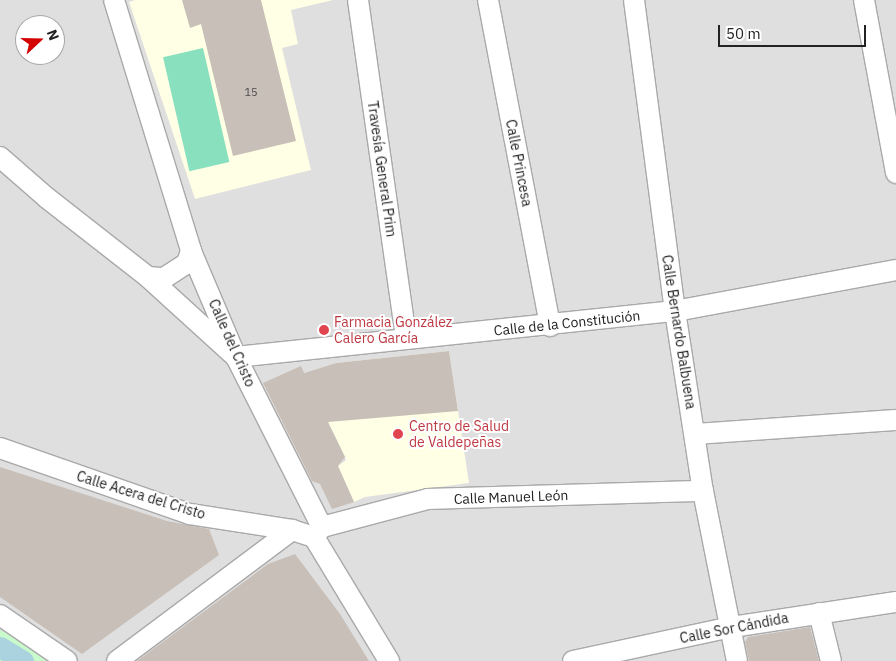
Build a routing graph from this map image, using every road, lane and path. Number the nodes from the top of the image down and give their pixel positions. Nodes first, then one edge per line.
1 (114, 0) edge
2 (358, 0) edge
3 (488, 0) edge
4 (634, 0) edge
5 (864, 0) edge
6 (0, 157) edge
7 (896, 173) edge
8 (192, 251) junction
9 (896, 270) edge
10 (148, 277) junction
11 (675, 311) junction
12 (550, 326) junction
13 (406, 338) junction
14 (236, 357) junction
15 (896, 420) edge
16 (695, 434) junction
17 (3, 453) edge
18 (703, 491) junction
19 (292, 530) junction
20 (318, 532) junction
21 (896, 602) edge
22 (819, 613) junction
23 (0, 615) edge
24 (732, 627) junction
25 (66, 661) edge
26 (117, 661) edge
27 (389, 661) edge
28 (573, 661) edge
29 (737, 661) edge
30 (831, 661) edge

1 - 8 street, Calle del Cristo
2 - 13 street, Travesía General Prim
3 - 12 street, Calle Princesa
4 - 11 street, Calle Bernardo Balbuena
5 - 7 street
6 - 10 street
8 - 10 street
8 - 14 street, Calle del Cristo
9 - 11 street, Calle de la Constitución
10 - 14 street
11 - 12 street, Calle de la Constitución
11 - 16 street, Calle Bernardo Balbuena
12 - 13 street, Calle de la Constitución
13 - 14 street, Calle de la Constitución
14 - 20 street, Calle del Cristo
15 - 16 street
16 - 18 street, Calle Bernardo Balbuena
17 - 19 street, Calle Acera del Cristo
18 - 20 street, Calle Manuel León
18 - 24 street, Calle Bernardo Balbuena
19 - 20 street, Calle Acera del Cristo
19 - 26 street
20 - 27 street, Calle del Cristo
21 - 22 street, Calle Sor Cándida
22 - 24 street, Calle Sor Cándida
22 - 30 street
23 - 25 street
24 - 28 street, Calle Sor Cándida
24 - 29 street, Calle Bernardo Balbuena

